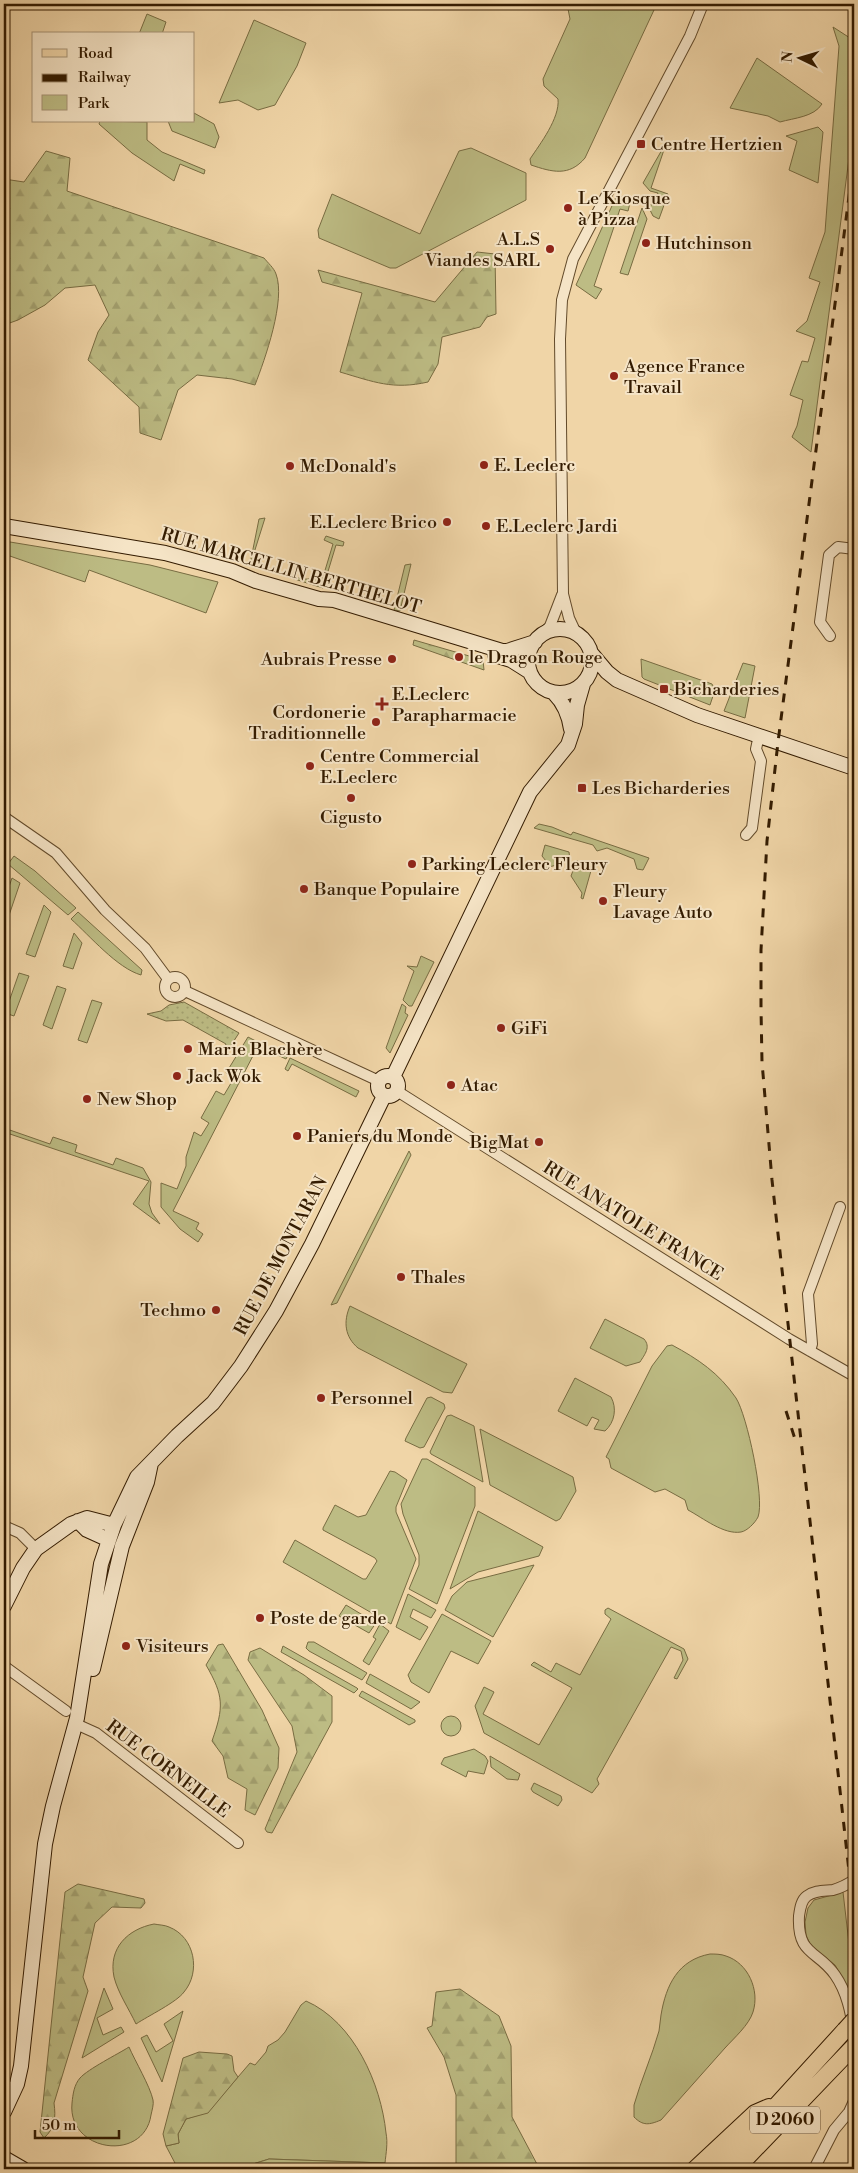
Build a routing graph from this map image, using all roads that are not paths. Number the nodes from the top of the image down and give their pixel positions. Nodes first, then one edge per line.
1 (703, 4) edge
2 (710, 4) edge
3 (690, 36) junction
4 (4, 526) edge
5 (4, 532) edge
6 (854, 549) edge
7 (563, 594) junction
8 (576, 633) junction
9 (830, 636) dead end
10 (538, 638) junction
11 (591, 653) junction
12 (530, 672) junction
13 (617, 680) junction
14 (584, 682) junction
15 (554, 692) junction
16 (572, 733) junction
17 (759, 735) junction
18 (854, 768) edge
19 (4, 817) edge
20 (746, 835) dead end
21 (168, 979) junction
22 (185, 991) junction
23 (393, 1077) junction
24 (378, 1082) junction
25 (391, 1094) junction
26 (840, 1207) dead end
27 (810, 1351) junction
28 (854, 1376) edge
29 (151, 1463) junction
30 (78, 1521) junction
31 (114, 1525) junction
32 (4, 1526) edge
33 (109, 1540) junction
34 (36, 1548) junction
35 (4, 1606) edge
36 (4, 1666) edge
37 (73, 1718) junction
38 (238, 1843) dead end
39 (854, 1880) edge
40 (854, 2020) edge
41 (854, 2033) edge
42 (854, 2046) edge
43 (833, 2070) junction
44 (781, 2101) junction
45 (854, 2101) edge
46 (5, 2106) edge
47 (4, 2158) edge
48 (23, 2169) edge
49 (695, 2169) edge
50 (716, 2169) edge
51 (736, 2169) edge
52 (750, 2169) edge
53 (814, 2169) edge

1 - 3 street
2 - 3 street
3 - 7 street
4 - 10 street, RUE MARCELLIN BERTHELOT
5 - 12 street, RUE MARCELLIN BERTHELOT
6 - 9 street
7 - 8 street
7 - 10 street
8 - 10 street, RUE MARCELLIN BERTHELOT
8 - 11 street
10 - 12 street
11 - 13 street
11 - 14 street
12 - 15 street, RUE MARCELLIN BERTHELOT
13 - 14 street
13 - 17 street
14 - 15 street
14 - 16 street
15 - 16 street
16 - 23 street
17 - 18 street
17 - 20 street
19 - 21 street
21 - 22 street
21 - 22 street
22 - 24 street
23 - 24 street
23 - 25 street
24 - 25 street
25 - 27 street, RUE ANATOLE FRANCE
25 - 29 street, RUE DE MONTARAN
26 - 27 street
27 - 28 street, RUE ANATOLE FRANCE
29 - 31 street, RUE DE MONTARAN
29 - 37 street, RUE DE MONTARAN
30 - 31 street
30 - 33 street
30 - 34 street
31 - 33 street, RUE DE MONTARAN
32 - 34 street
33 - 37 street, RUE DE MONTARAN
34 - 35 street
36 - 37 street, RUE CORNEILLE
37 - 38 street, RUE CORNEILLE
37 - 46 street
39 - 41 street
40 - 44 main road, D 2060, bridge
42 - 43 main road, D 2060
43 - 51 main road, D 2060
43 - 52 main road
44 - 49 main road
44 - 50 main road, D 2060
45 - 53 street
47 - 48 street

